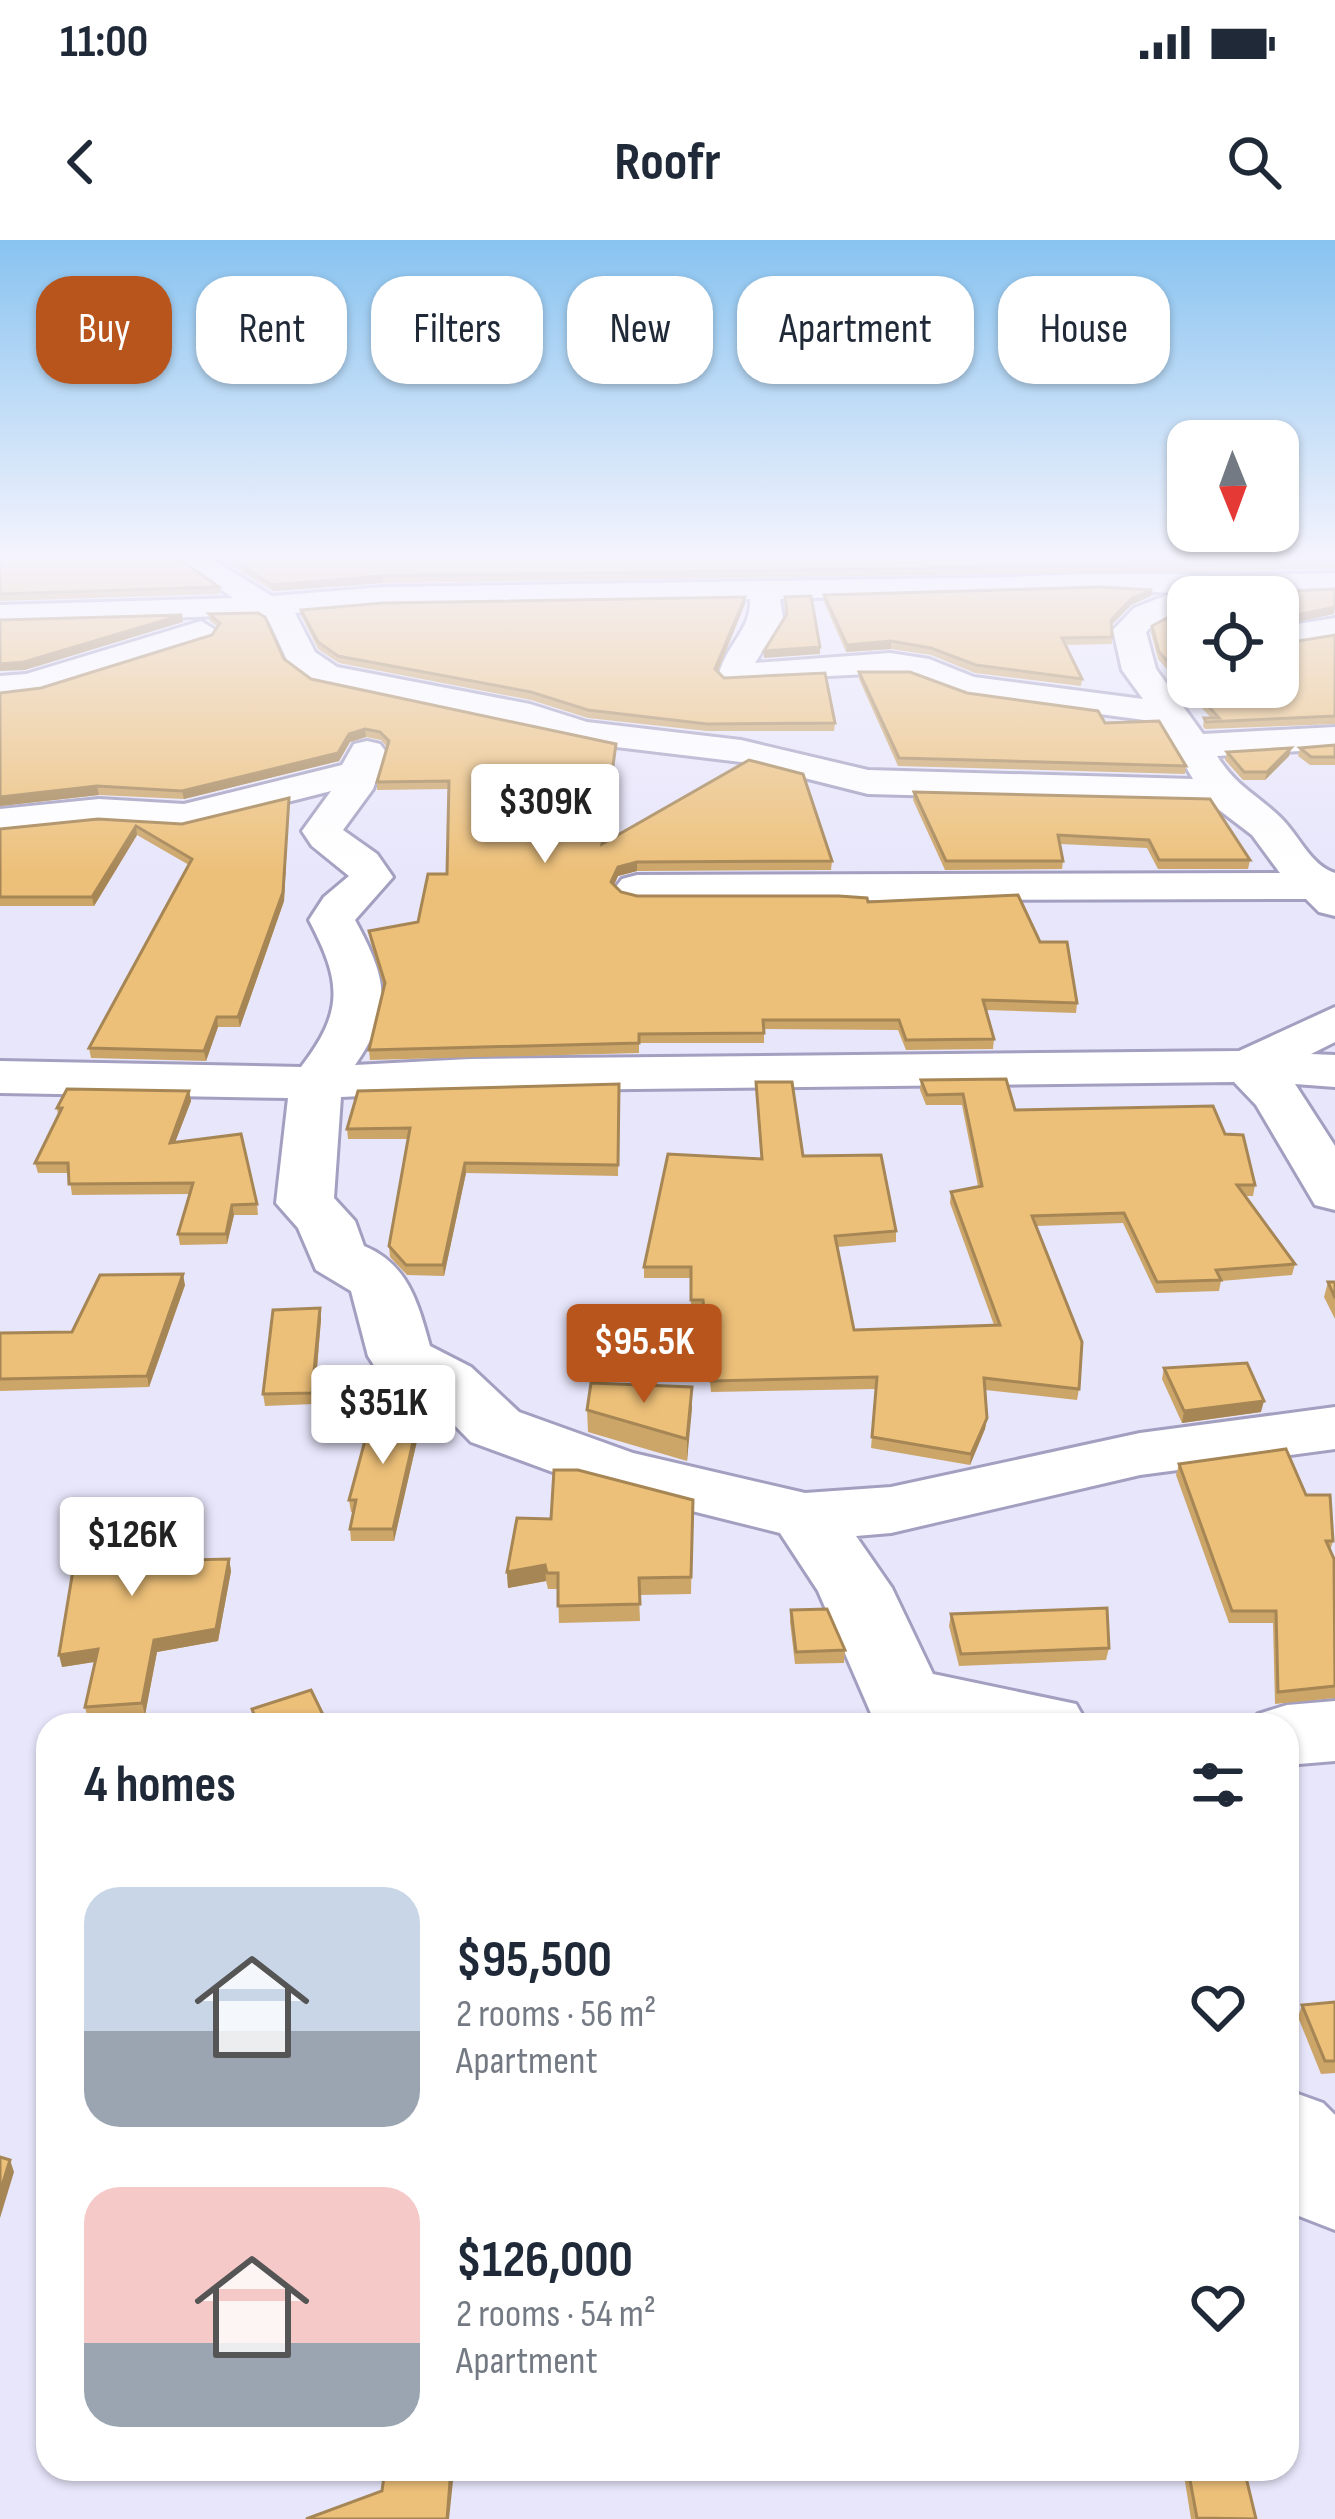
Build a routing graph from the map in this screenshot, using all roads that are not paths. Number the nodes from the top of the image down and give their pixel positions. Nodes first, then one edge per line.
1 (102, 661) edge
2 (307, 661) edge
3 (740, 661) edge
4 (1142, 661) edge
5 (325, 674) junction
6 (0, 686) edge
7 (745, 713) junction
8 (1172, 713) junction
9 (583, 731) junction
10 (1335, 738) edge
11 (355, 740) junction
12 (1192, 746) junction
13 (1220, 792) junction
14 (0, 821) edge
15 (1323, 882) edge
16 (638, 888) dead end
17 (1335, 1022) edge
18 (1248, 1066) junction
19 (1335, 1071) edge
20 (0, 1077) edge
21 (316, 1084) junction
22 (1335, 1193) edge
23 (1335, 1428) edge
24 (805, 1516) junction
25 (912, 1712) edge
26 (1335, 1731) edge
27 (1299, 1734) edge
28 (1299, 2146) edge
29 (1335, 2183) edge

1 - 6 street
2 - 5 street
3 - 7 street
4 - 8 street
5 - 9 street
5 - 11 street
7 - 8 street
7 - 9 street
7 - 13 street
8 - 12 street
9 - 11 street
10 - 12 street
11 - 14 street
11 - 21 street
12 - 13 street
13 - 15 street
15 - 16 street
17 - 18 street
18 - 19 street
18 - 21 street
18 - 22 street
20 - 21 street
21 - 24 street
23 - 24 street
24 - 25 street
26 - 27 street
28 - 29 street

